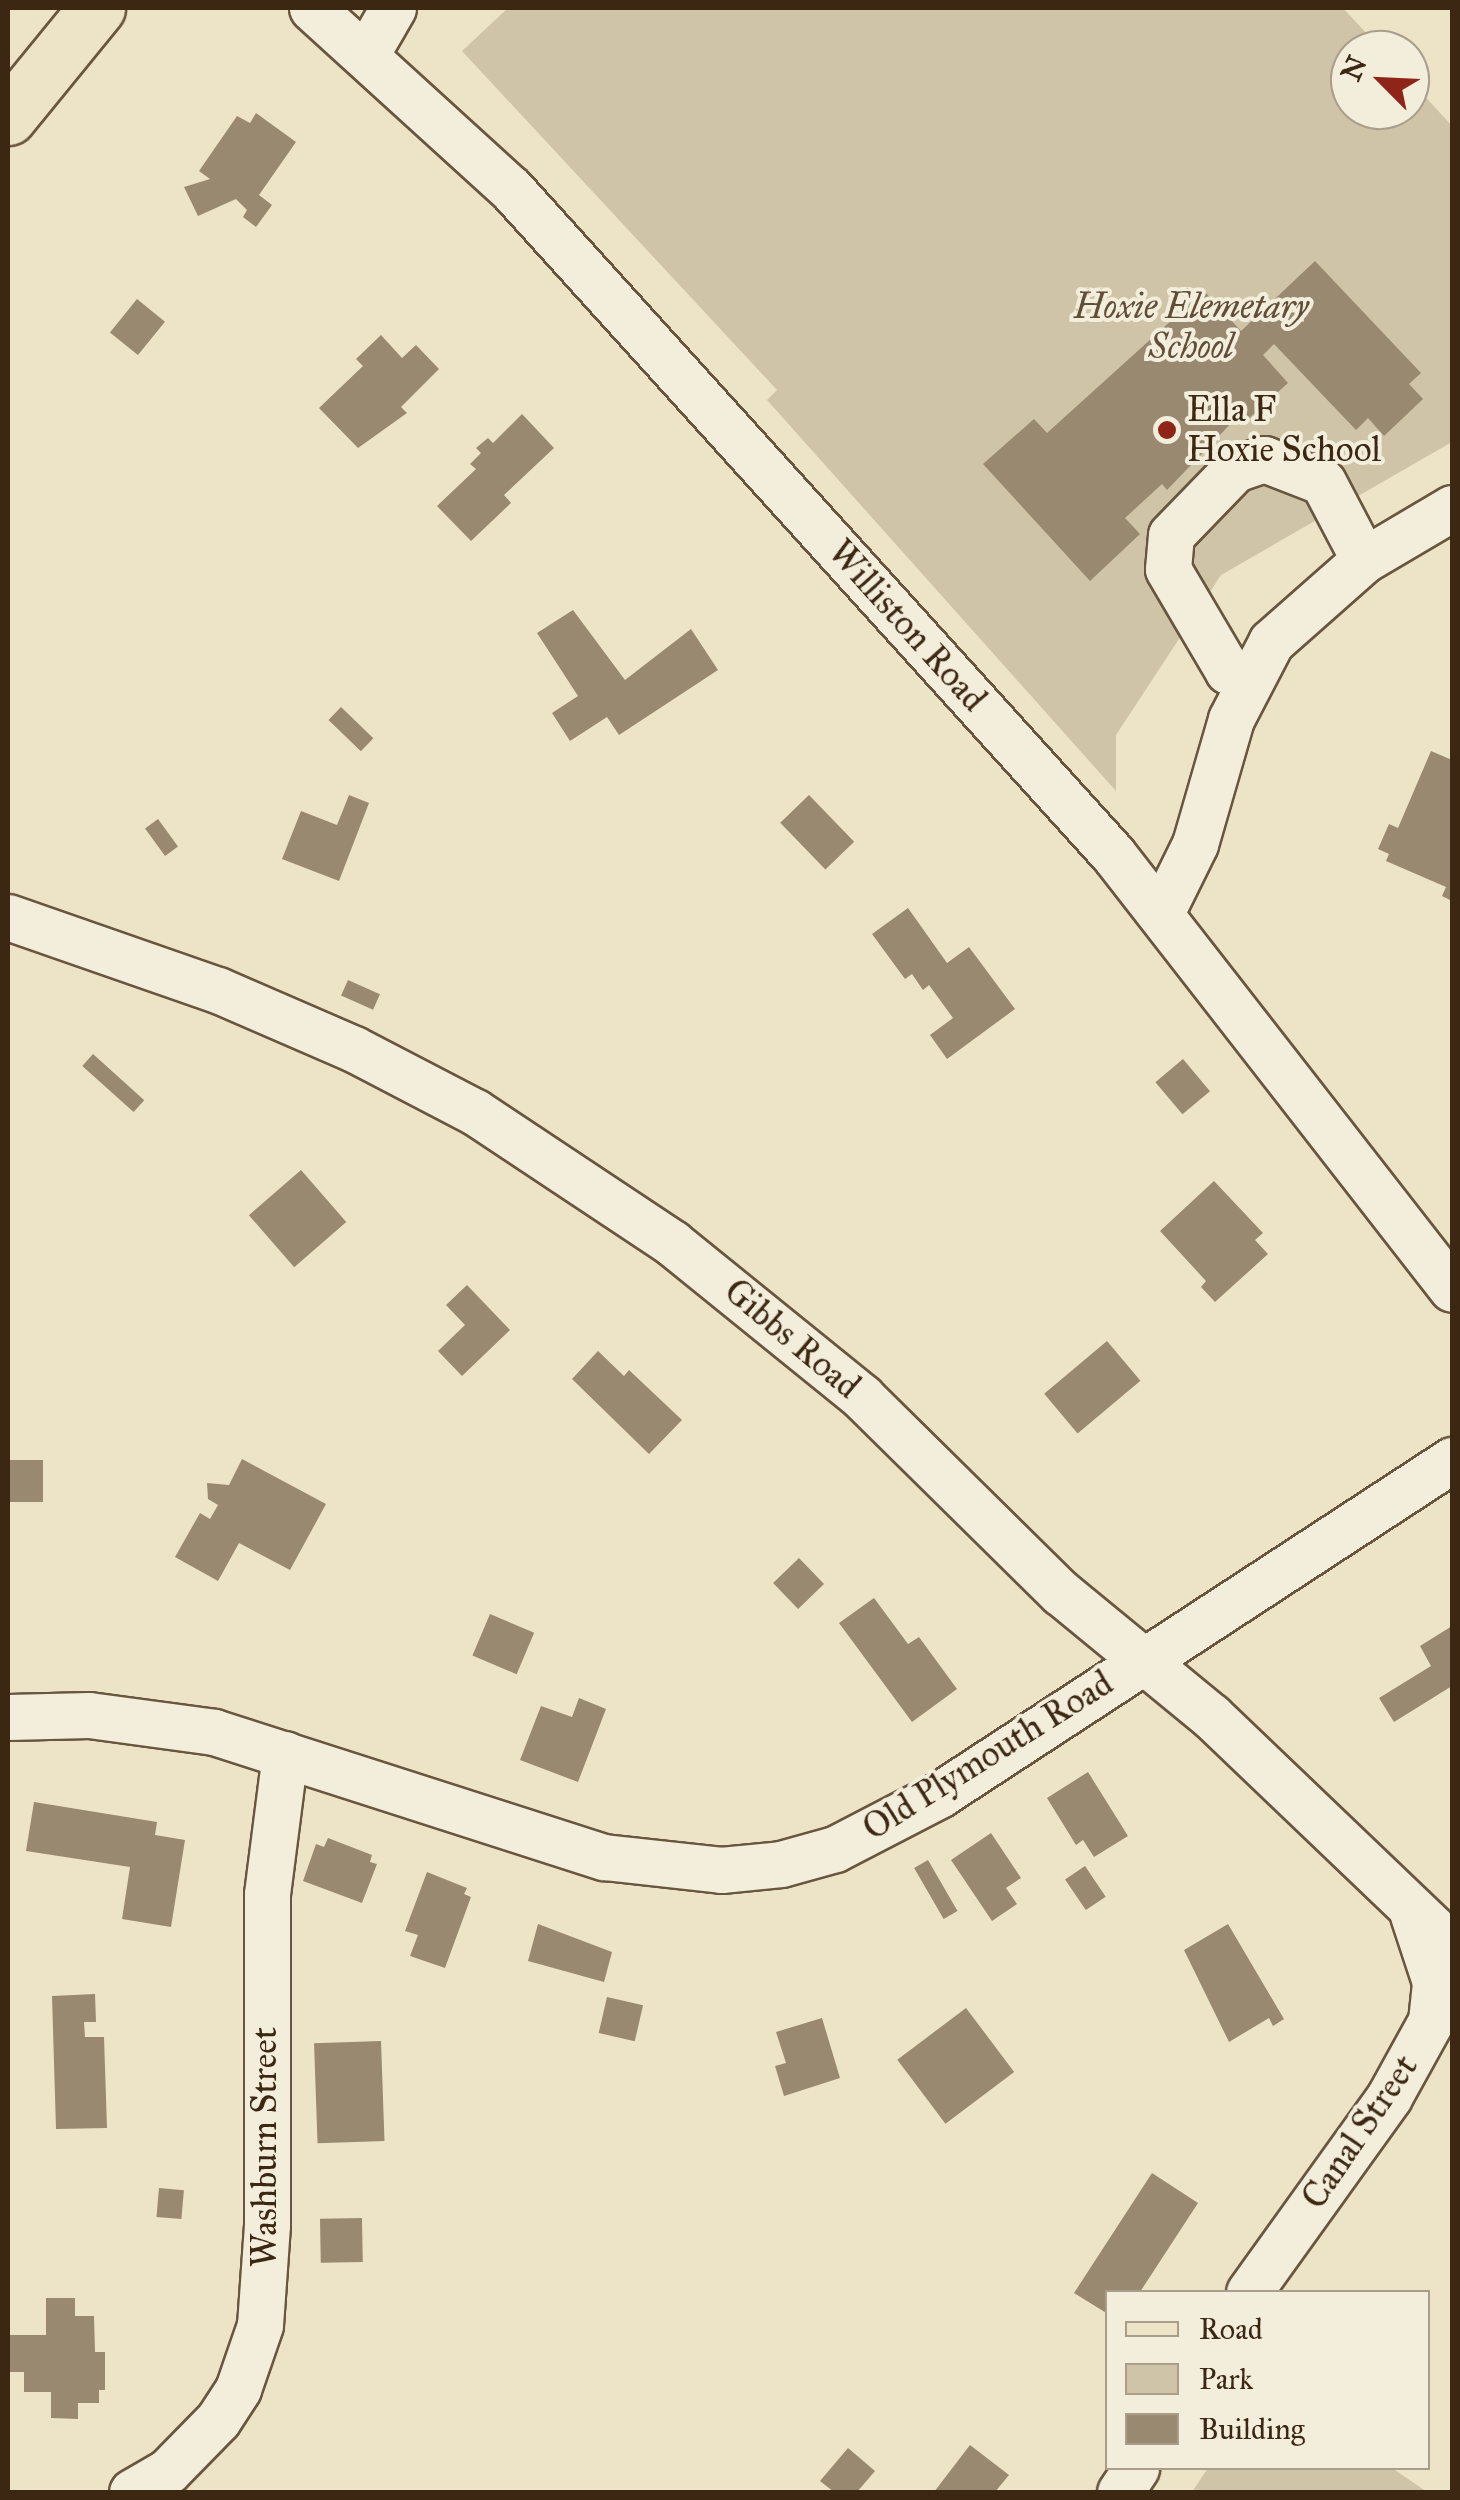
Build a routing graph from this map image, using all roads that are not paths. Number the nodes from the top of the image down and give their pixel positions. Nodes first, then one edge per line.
1 (98, 8) edge
2 (312, 8) edge
3 (393, 8) edge
4 (367, 52) junction
5 (8, 117) edge
6 (1452, 508) edge
7 (1364, 560) junction
8 (1247, 679) junction
9 (1162, 911) junction
10 (8, 917) edge
11 (1452, 1289) edge
12 (1452, 1460) edge
13 (1141, 1660) junction
14 (8, 1717) edge
15 (285, 1754) junction
16 (1408, 1904) junction
17 (1452, 1946) edge
18 (1251, 2290) edge
19 (1135, 2470) edge
20 (132, 2492) edge
21 (1120, 2492) edge

1 - 5 main road
2 - 4 street, Williston Road
3 - 4 street
4 - 9 street, Williston Road
6 - 7 street
7 - 8 street
7 - 8 street
8 - 9 street
9 - 11 street, Williston Road
10 - 13 street, Gibbs Road
12 - 13 street, Old Plymouth Road
13 - 15 street, Old Plymouth Road
13 - 16 street, Gibbs Road
14 - 15 street, Old Plymouth Road
15 - 20 street, Washburn Street
16 - 17 street, Gibbs Road
16 - 18 street, Canal Street
19 - 21 street

